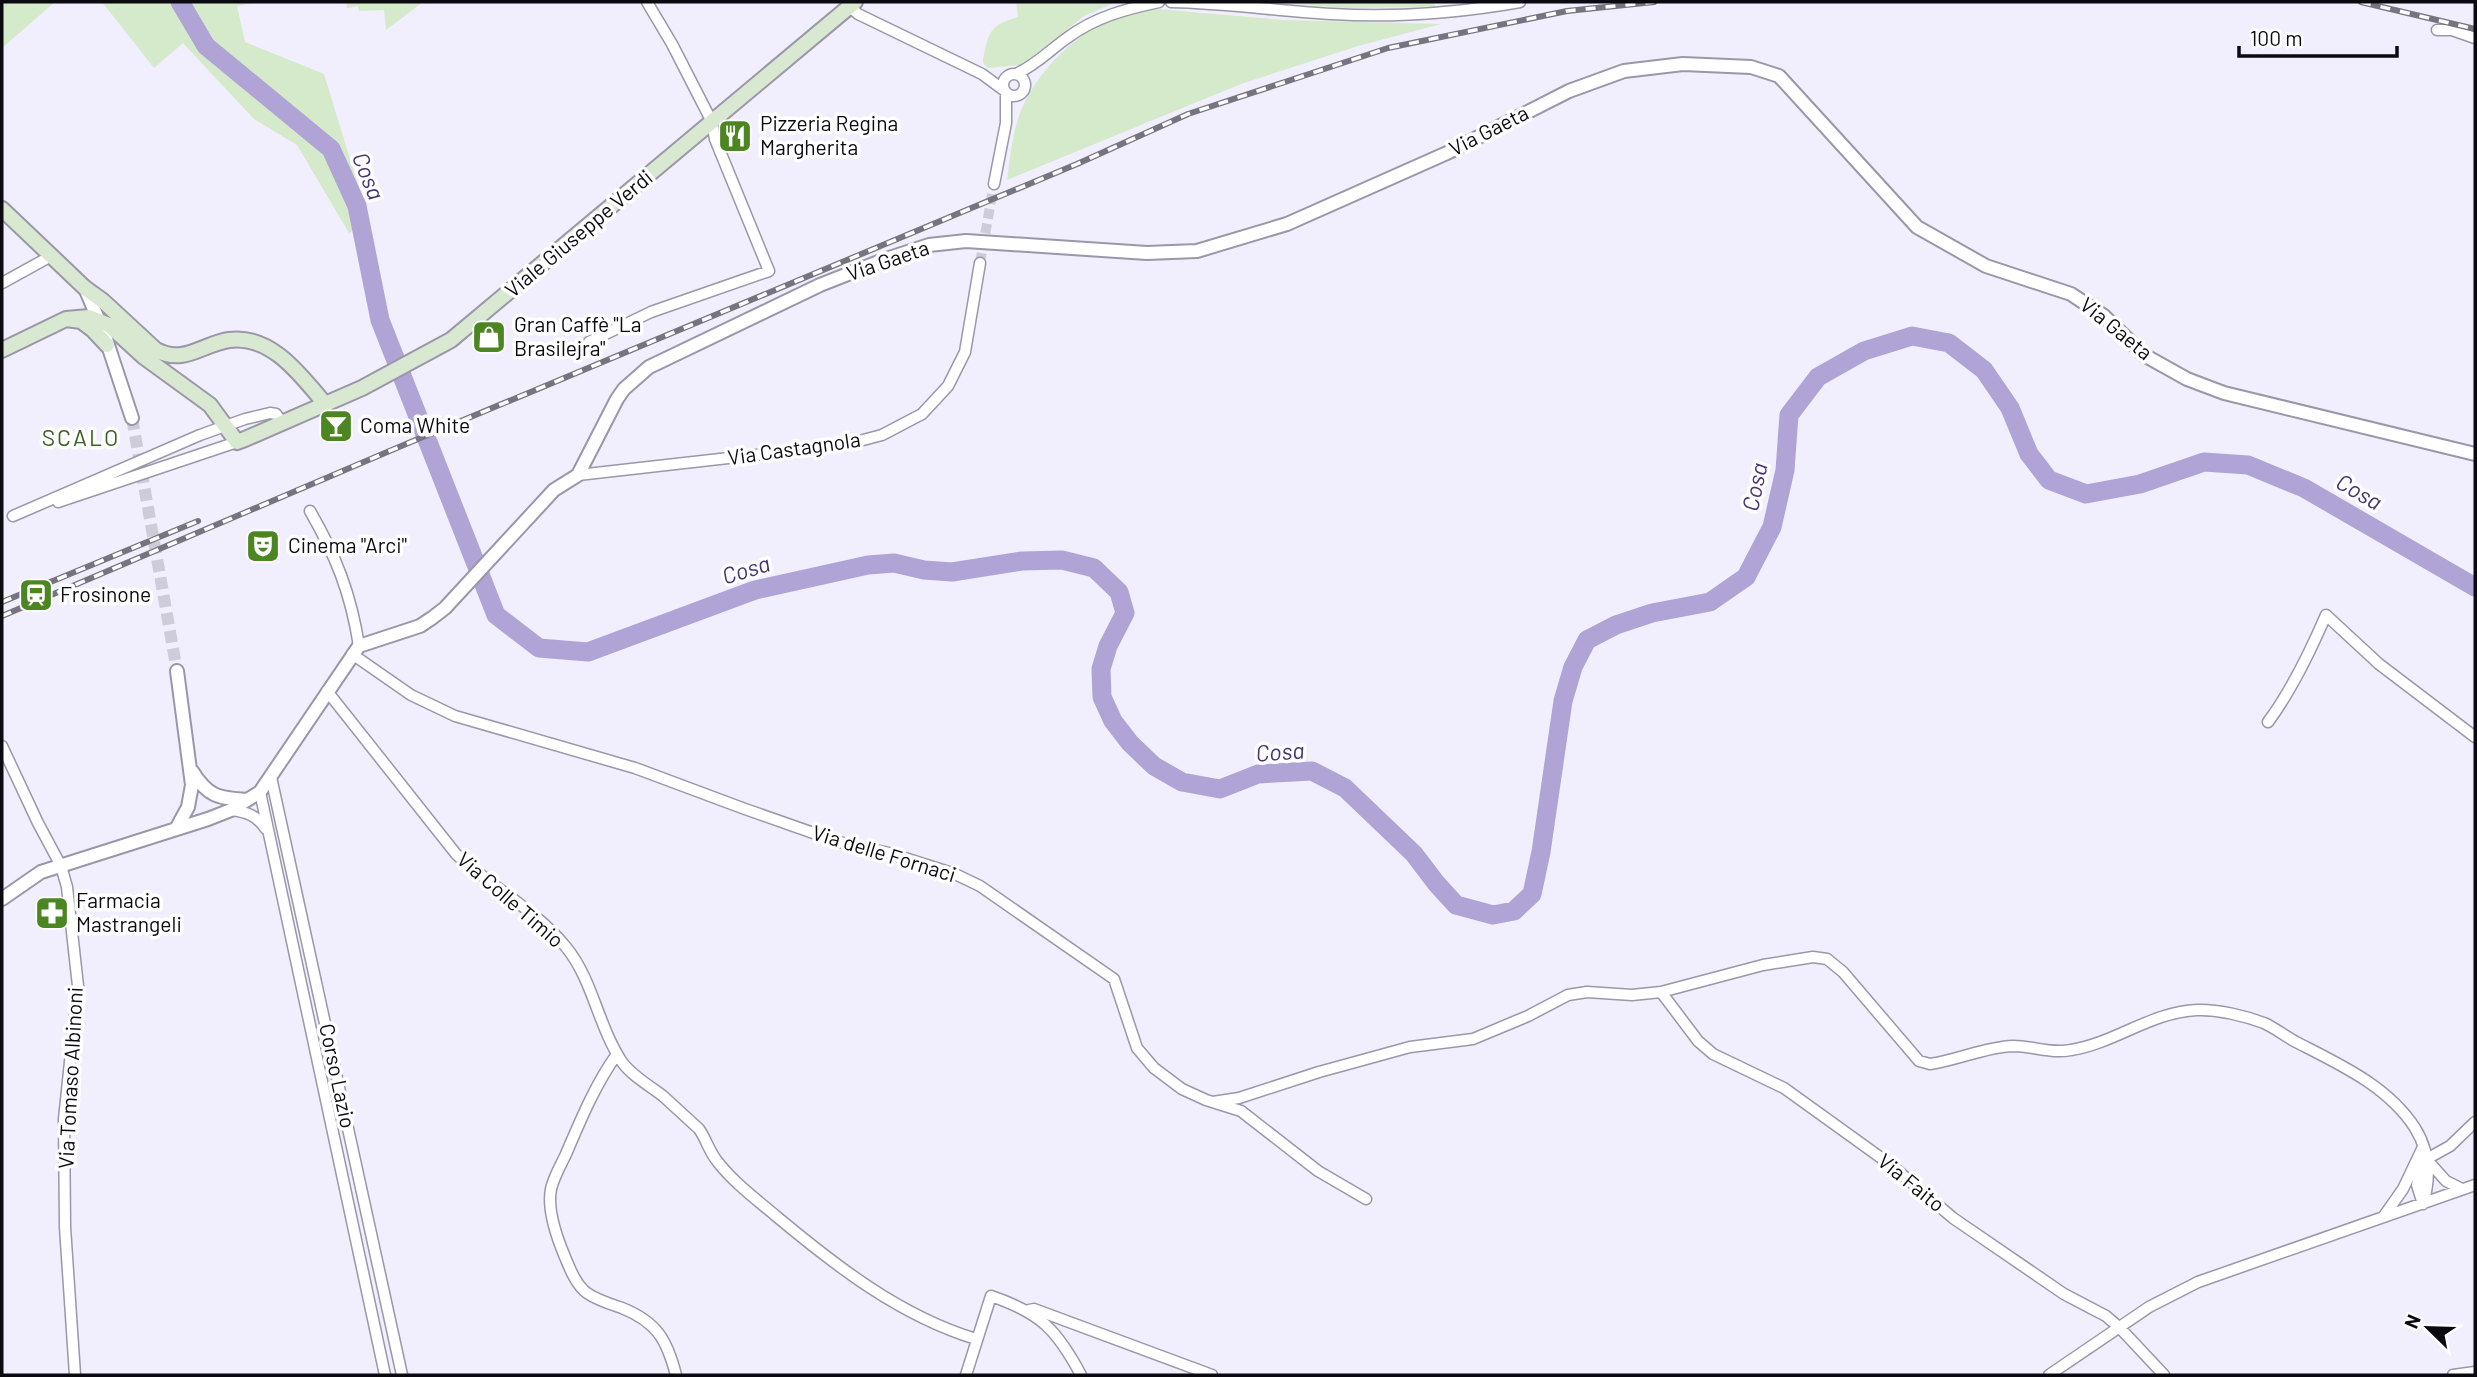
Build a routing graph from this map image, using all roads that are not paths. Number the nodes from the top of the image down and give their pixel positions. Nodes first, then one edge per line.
1 (647, 2) edge
2 (1159, 2) edge
3 (1171, 2) edge
4 (1520, 2) edge
5 (853, 4) edge
6 (2437, 30) dead end
7 (2475, 38) edge
8 (1043, 58) junction
9 (982, 74) junction
10 (1014, 74) junction
11 (1023, 90) junction
12 (1005, 92) junction
13 (712, 122) junction
14 (1006, 123) junction
15 (994, 184) tunnel mouth
16 (2, 209) edge
17 (51, 256) junction
18 (980, 263) tunnel mouth
19 (2, 283) edge
20 (88, 293) junction
21 (66, 319) junction
22 (99, 320) junction
23 (589, 342) dead end
24 (107, 345) junction
25 (2, 349) edge
26 (326, 405) junction
27 (132, 418) tunnel mouth
28 (283, 423) junction
29 (222, 427) junction
30 (237, 442) junction
31 (2475, 454) edge
32 (578, 475) junction
33 (310, 511) dead end
34 (13, 516) junction
35 (2, 519) edge
36 (356, 650) junction
37 (177, 671) tunnel mouth
38 (327, 691) junction
39 (2268, 722) dead end
40 (2475, 737) edge
41 (2, 746) edge
42 (192, 771) junction
43 (271, 777) junction
44 (260, 792) junction
45 (208, 793) junction
46 (191, 798) junction
47 (247, 800) junction
48 (231, 810) junction
49 (208, 819) junction
50 (176, 829) junction
51 (268, 832) junction
52 (61, 866) junction
53 (2, 899) edge
54 (1661, 992) junction
55 (617, 1054) junction
56 (1213, 1102) junction
57 (2475, 1122) edge
58 (2423, 1147) junction
59 (2440, 1153) junction
60 (2426, 1163) junction
61 (2475, 1185) edge
62 (2462, 1189) junction
63 (1366, 1199) dead end
64 (2423, 1203) junction
65 (2381, 1219) junction
66 (1024, 1310) junction
67 (2120, 1328) junction
68 (976, 1339) junction
69 (2475, 1372) edge
70 (75, 1375) edge
71 (385, 1375) edge
72 (402, 1375) edge
73 (676, 1375) edge
74 (966, 1375) edge
75 (1082, 1375) edge
76 (1212, 1375) edge
77 (2049, 1375) edge
78 (2164, 1375) edge
79 (2453, 1375) edge

1 - 13 street
2 - 8 street
3 - 4 street
5 - 9 street
5 - 13 main road, Viale Giuseppe Verdi
6 - 7 street
8 - 10 street
8 - 11 street
9 - 10 street
9 - 12 street
10 - 11 street
10 - 12 street
11 - 12 street
11 - 14 street
12 - 14 street
13 - 23 street
13 - 26 main road, Viale Giuseppe Verdi
14 - 15 street
16 - 17 main road
17 - 19 street
17 - 20 main road
18 - 32 street, Via Castagnola
20 - 21 main road
20 - 22 street
20 - 26 main road
21 - 22 main road
21 - 24 main road
21 - 25 main road
22 - 24 street
22 - 29 main road
24 - 27 street
26 - 28 main road, Viale Giuseppe Verdi
28 - 29 street
28 - 30 main road, Viale Giuseppe Verdi
29 - 30 main road
29 - 34 street
30 - 34 street
31 - 32 street, Via Gaeta
32 - 36 street, Via Gaeta
33 - 36 street
34 - 35 street
36 - 38 street
36 - 56 street, Via delle Fornaci
37 - 42 street
38 - 43 street
38 - 55 street, Via Colle Timio
39 - 40 street
41 - 52 street, Via Tomaso Albinoni
42 - 45 street
42 - 46 street
43 - 44 street
43 - 72 street, Corso Lazio
44 - 47 street
44 - 51 street, Corso Lazio
45 - 47 street
45 - 49 street
46 - 49 street
46 - 50 street
47 - 48 street
48 - 49 street
48 - 51 street
49 - 50 street
50 - 52 street
51 - 71 street, Corso Lazio
52 - 53 street
52 - 70 street, Via Tomaso Albinoni
54 - 56 street
54 - 58 street
54 - 67 street, Via Faito
55 - 68 street, Via Colle Timio
55 - 73 street
56 - 63 street, Via delle Fornaci
57 - 59 street
58 - 59 street
58 - 60 street
59 - 60 street
60 - 62 street
60 - 64 street
60 - 65 street
61 - 62 street
62 - 64 street
64 - 65 street
65 - 67 street
66 - 68 street
66 - 75 street
66 - 76 street
67 - 77 street
67 - 78 street, Via Faito
68 - 74 street
69 - 79 street

